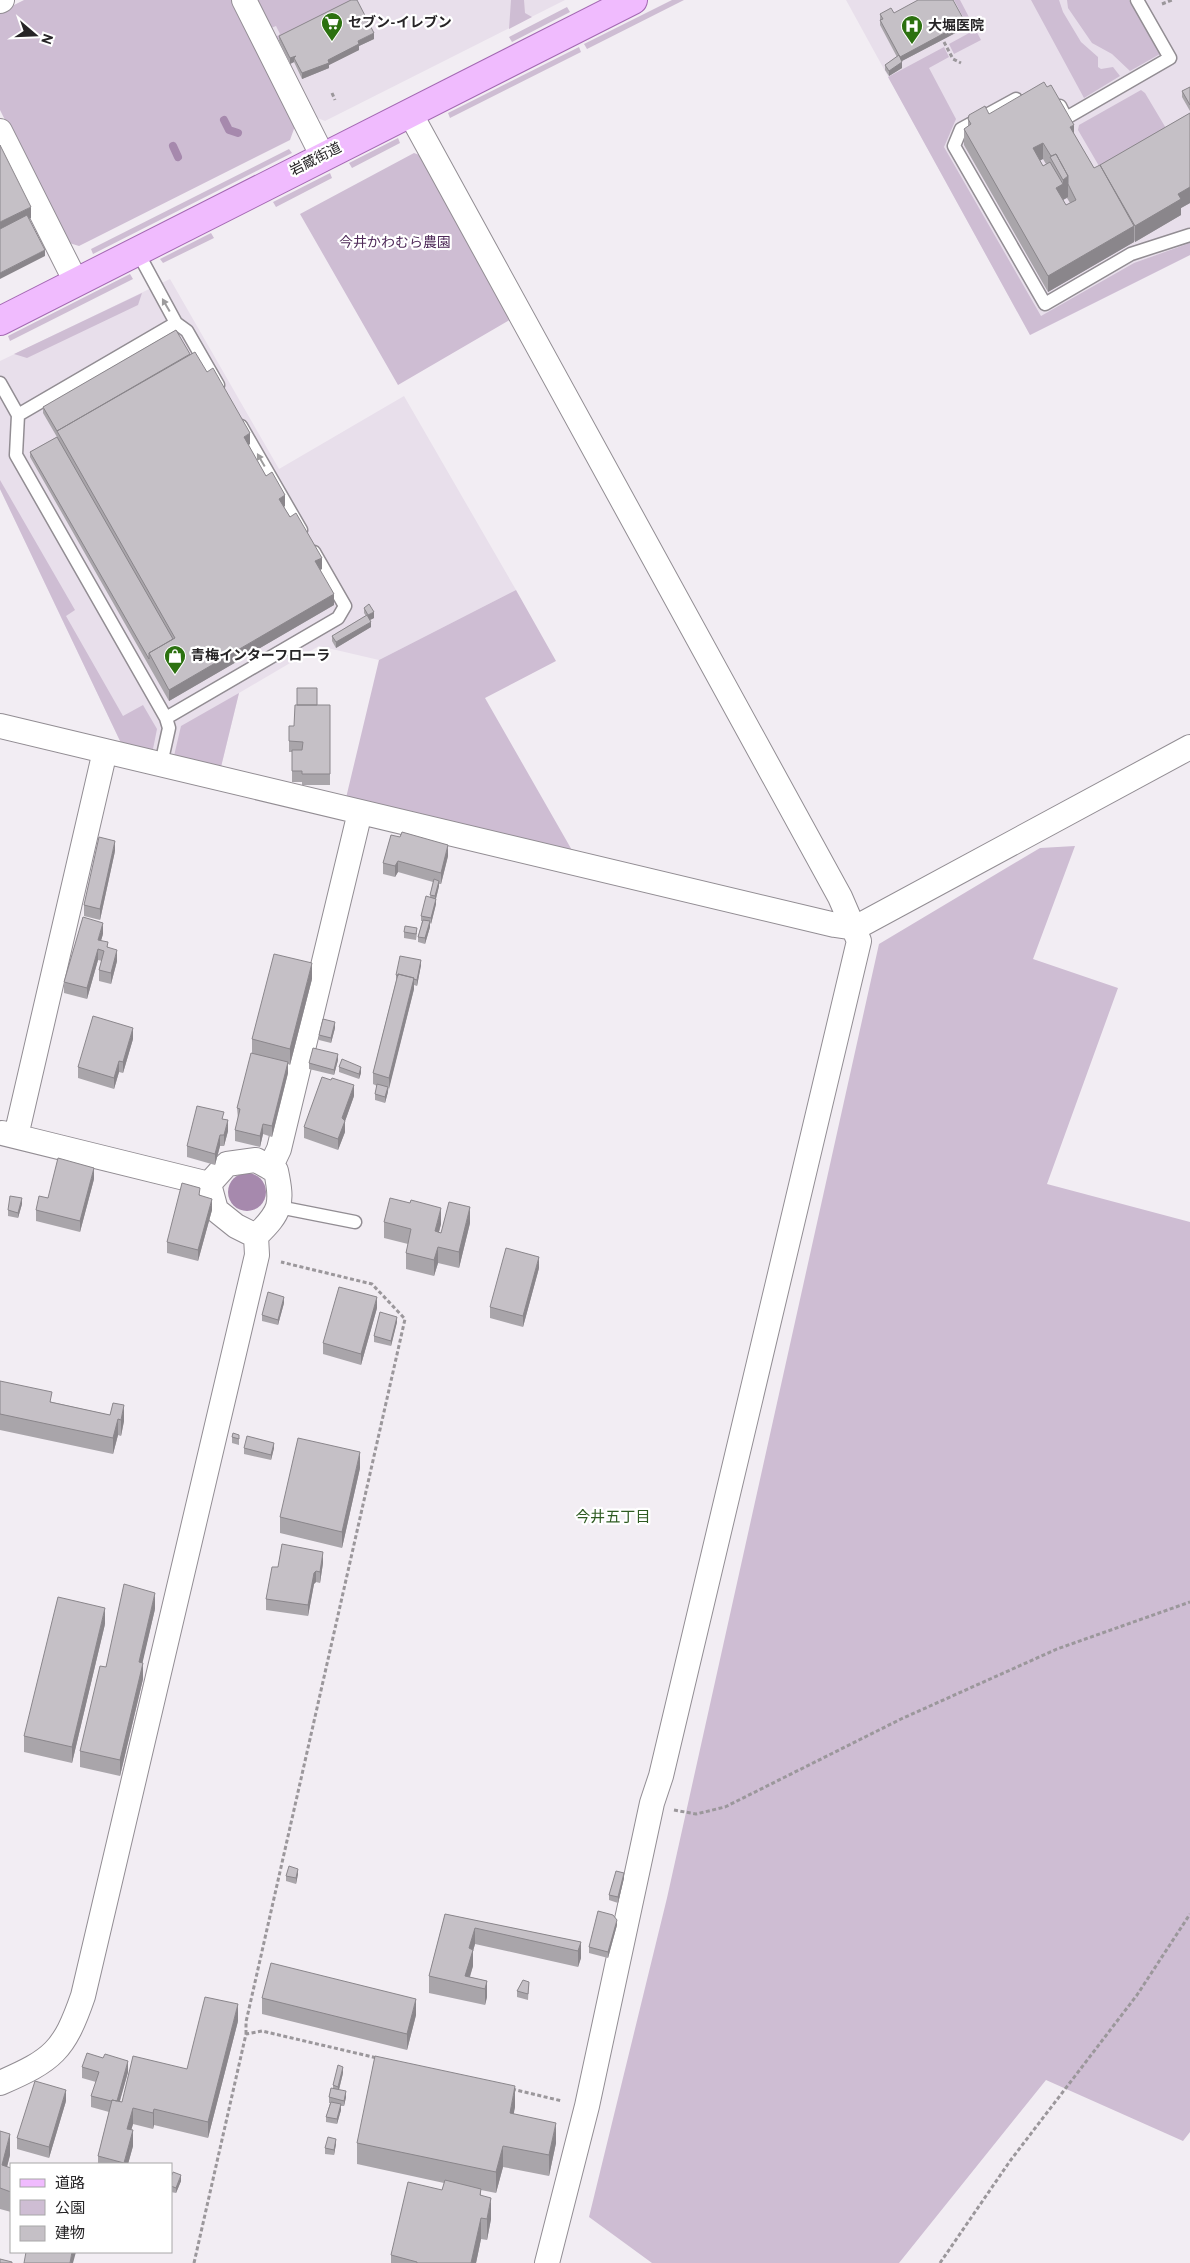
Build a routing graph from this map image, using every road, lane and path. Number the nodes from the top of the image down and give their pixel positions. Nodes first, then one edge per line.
1 (244, 0) edge
2 (633, 0) edge
3 (1137, 0) edge
4 (1172, 0) edge
5 (1162, 4) dead end
6 (944, 42) edge
7 (961, 63) dead end
8 (332, 93) dead end
9 (1026, 93) edge
10 (1054, 97) edge
11 (335, 100) dead end
12 (410, 113) junction
13 (0, 131) edge
14 (323, 157) junction
15 (1190, 235) edge
16 (137, 251) junction
17 (76, 282) junction
18 (0, 321) edge
19 (176, 323) junction
20 (0, 383) edge
21 (226, 399) edge
22 (18, 415) junction
23 (235, 416) edge
24 (166, 718) junction
25 (0, 726) edge
26 (1190, 747) edge
27 (105, 751) junction
28 (161, 764) junction
29 (360, 812) junction
30 (855, 928) junction
31 (8, 1134) edge
32 (270, 1168) junction
33 (210, 1184) junction
34 (278, 1205) junction
35 (355, 1222) dead end
36 (257, 1246) junction
37 (1190, 1602) edge
38 (652, 1803) junction
39 (1190, 1914) edge
40 (246, 2034) junction
41 (386, 2060) edge
42 (0, 2083) edge
43 (510, 2089) edge
44 (587, 2106) junction
45 (194, 2263) edge
46 (547, 2263) edge
47 (940, 2263) edge

1 - 14 street
2 - 12 main road, 岩蔵街道
3 - 10 lane
4 - 5 path
6 - 7 path
8 - 11 path
9 - 15 lane
12 - 14 main road, 岩蔵街道
12 - 30 street
13 - 17 street
14 - 16 main road, 岩蔵街道
16 - 17 main road, 岩蔵街道
19 -> 16 lane
17 - 18 main road, 岩蔵街道
19 - 21 lane
19 - 22 lane
20 - 22 lane
22 - 24 lane
24 -> 23 lane
24 - 28 lane
25 - 27 street
26 - 30 street
27 - 28 street
27 - 31 street
28 - 29 street
29 - 30 street
29 - 32 street
30 - 38 street
31 - 33 street
32 - 33 street
32 - 34 street
33 - 36 street
34 - 35 lane
34 - 36 street
36 - 40 path
36 - 42 street
37 - 38 path
38 - 44 street
39 - 47 path
40 - 41 path
40 - 45 path
43 - 44 path
44 - 46 street

